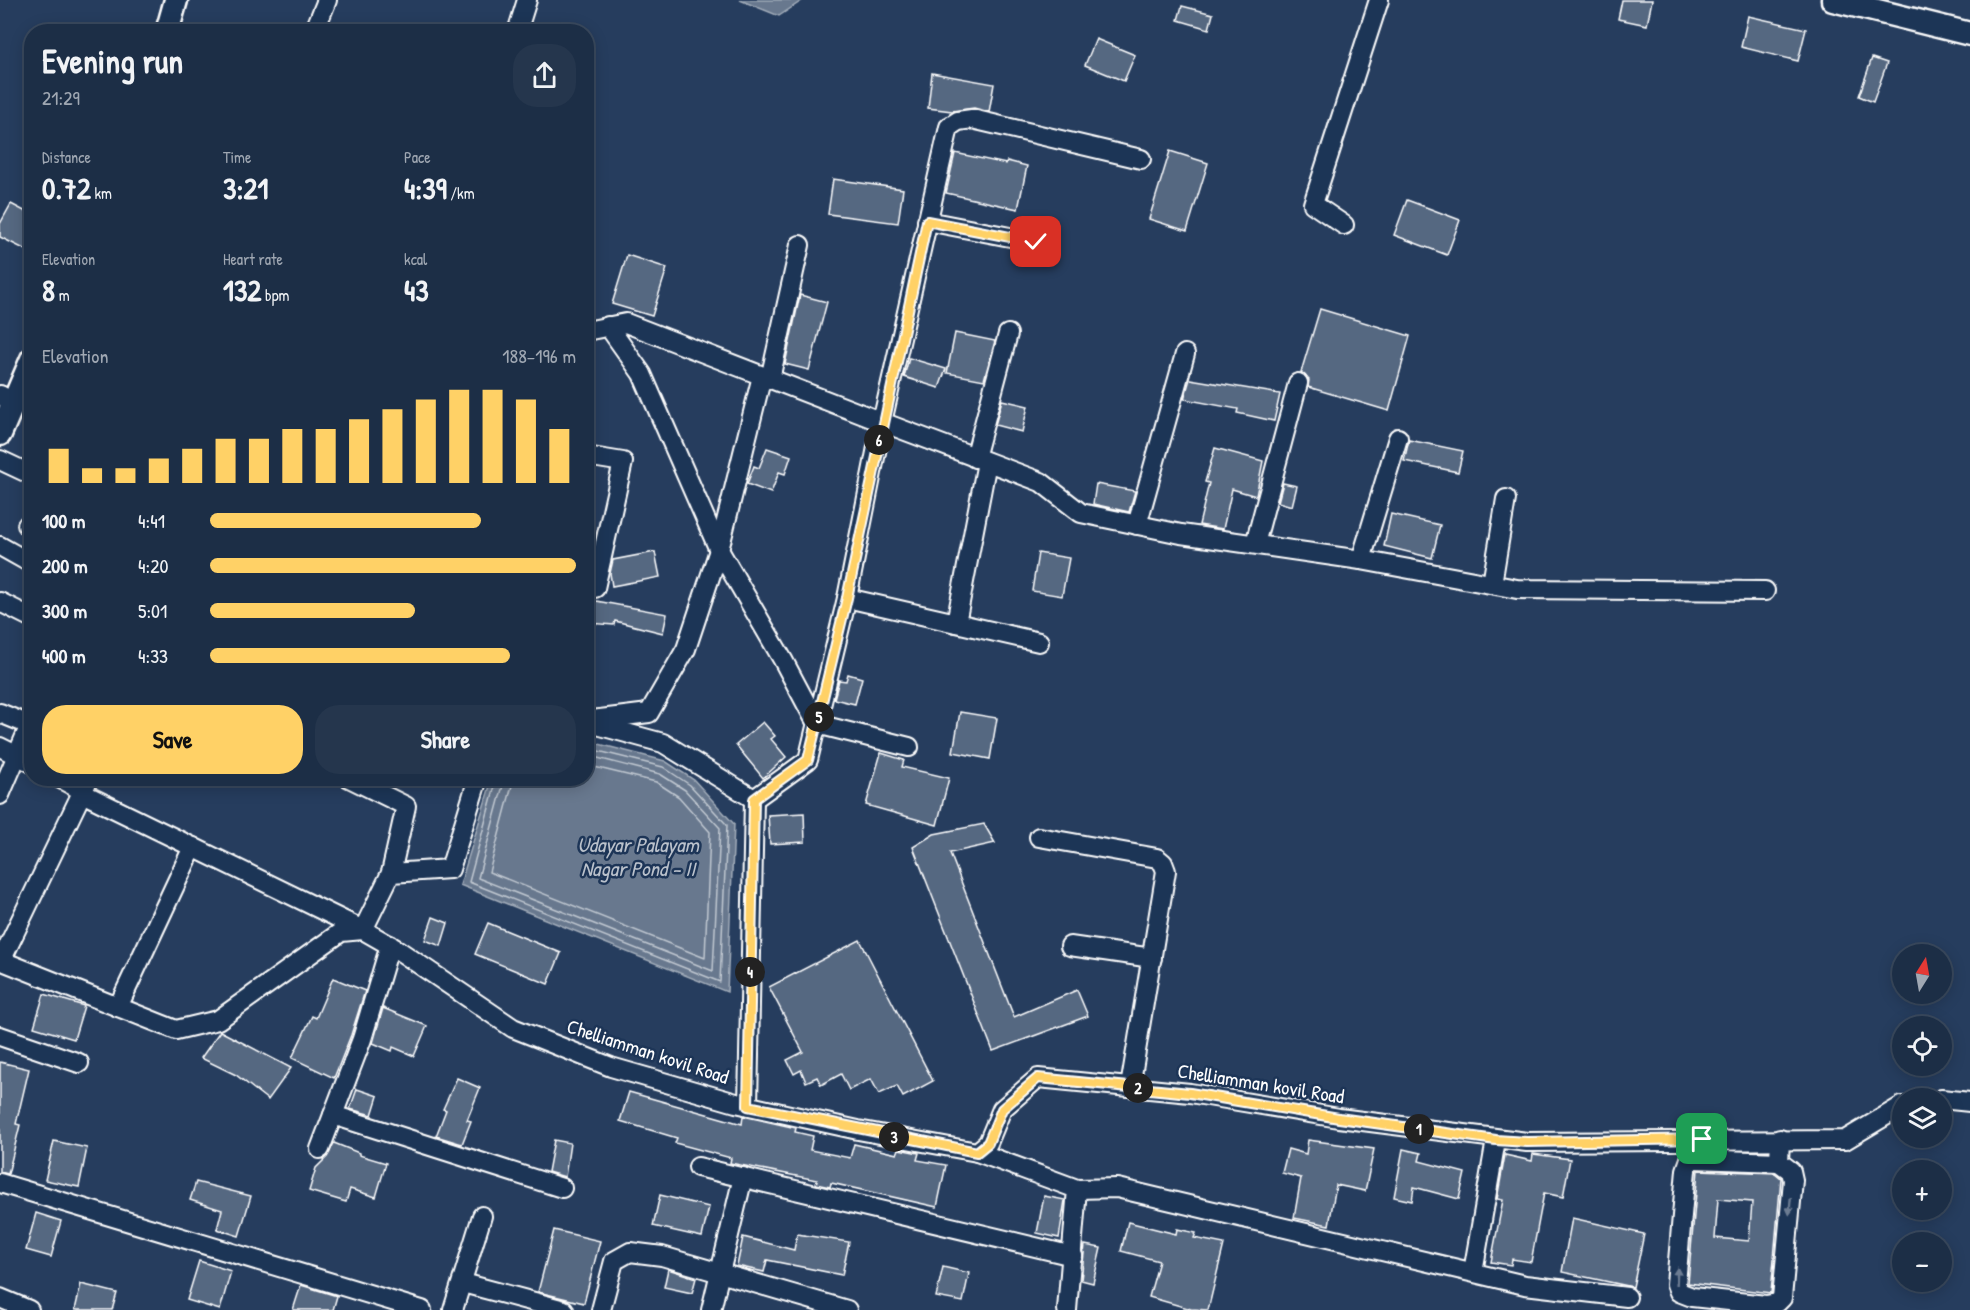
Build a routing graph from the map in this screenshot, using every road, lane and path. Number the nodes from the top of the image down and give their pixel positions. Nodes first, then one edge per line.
1 (176, 0) edge
2 (327, 0) edge
3 (527, 0) edge
4 (1379, 0) edge
5 (1833, 0) edge
6 (169, 24) edge
7 (317, 24) edge
8 (520, 24) edge
9 (1970, 34) edge
10 (1141, 159) dead end
11 (927, 221) junction
12 (1344, 225) dead end
13 (1036, 242) dead end
14 (800, 245) dead end
15 (608, 326) junction
16 (594, 329) edge
17 (1008, 334) dead end
18 (1185, 354) dead end
19 (24, 372) edge
20 (766, 377) junction
21 (1298, 383) dead end
22 (7, 399) edge
23 (882, 422) junction
24 (0, 434) edge
25 (1398, 438) dead end
26 (594, 457) edge
27 (0, 460) edge
28 (981, 460) junction
29 (24, 471) edge
30 (1506, 499) dead end
31 (1137, 525) junction
32 (1255, 544) junction
33 (0, 546) edge
34 (719, 550) junction
35 (24, 560) edge
36 (1361, 560) junction
37 (1492, 584) junction
38 (595, 588) dead end
39 (1765, 591) dead end
40 (847, 598) junction
41 (0, 602) edge
42 (24, 614) edge
43 (956, 623) junction
44 (1039, 642) dead end
45 (0, 713) edge
46 (594, 720) edge
47 (24, 723) edge
48 (594, 723) edge
49 (817, 724) junction
50 (0, 747) edge
51 (909, 747) dead end
52 (24, 759) edge
53 (24, 761) edge
54 (365, 786) edge
55 (476, 786) edge
56 (84, 788) edge
57 (0, 795) edge
58 (754, 799) junction
59 (1039, 837) dead end
60 (193, 847) junction
61 (391, 873) junction
62 (363, 930) junction
63 (390, 945) junction
64 (1070, 946) dead end
65 (1152, 958) junction
66 (0, 960) edge
67 (118, 1007) junction
68 (0, 1036) edge
69 (79, 1063) dead end
70 (1130, 1087) junction
71 (1952, 1100) edge
72 (1970, 1102) edge
73 (748, 1106) junction
74 (1892, 1112) edge
75 (333, 1115) junction
76 (1702, 1139) junction
77 (1779, 1139) junction
78 (1496, 1140) junction
79 (320, 1149) dead end
80 (977, 1152) junction
81 (1695, 1159) junction
82 (1779, 1162) junction
83 (698, 1167) dead end
84 (743, 1177) junction
85 (0, 1183) edge
86 (562, 1188) dead end
87 (1077, 1189) junction
88 (482, 1216) dead end
89 (1073, 1256) junction
90 (1473, 1272) junction
91 (720, 1275) junction
92 (463, 1283) junction
93 (1627, 1297) dead end
94 (0, 1298) edge
95 (29, 1310) edge
96 (422, 1310) edge
97 (453, 1310) edge
98 (564, 1310) edge
99 (601, 1310) edge
100 (711, 1310) edge
101 (846, 1310) edge
102 (1067, 1310) edge

1 - 6 street
2 - 7 street
3 - 8 street
4 - 12 street
5 - 9 street
10 - 11 street
11 - 13 street
11 - 23 street
14 - 20 street
15 - 16 street
15 - 20 street
15 - 34 street
17 - 28 street
18 - 31 street
19 - 22 street
20 - 23 street
20 - 34 street
21 - 32 street
22 - 24 street
23 - 28 street
23 - 40 street
25 - 36 street
26 - 38 street
27 - 29 street
28 - 31 street
28 - 43 street
30 - 37 street
31 - 32 street
32 - 36 street
33 - 35 street
34 - 46 street
34 - 49 street
36 - 37 street
37 - 39 street
40 - 43 street
40 - 49 street
41 - 42 street
43 - 44 street
45 - 47 street
48 - 58 street
49 - 51 street
49 - 58 street
50 - 52 street
53 - 57 street
54 - 61 street
55 - 61 street
56 - 60 street, Chelliamman kovil Road
56 - 66 street
58 - 73 street
59 - 65 street
60 - 62 street, Chelliamman kovil Road
60 - 67 street
61 - 62 street
62 - 63 street, Chelliamman kovil Road
62 - 67 street
63 - 73 street, Chelliamman kovil Road
63 - 75 street
64 - 65 street
65 - 70 street
66 - 67 street
68 - 69 street
70 - 78 street, Chelliamman kovil Road
70 - 80 street, Chelliamman kovil Road
71 - 72 street
73 - 80 street, Chelliamman kovil Road
74 - 77 street, Chelliamman kovil Road
75 - 79 street
75 - 86 street
76 - 77 street, Chelliamman kovil Road
76 - 78 street, Chelliamman kovil Road
76 - 81 street
77 - 82 street
78 - 90 street
80 - 87 street
81 - 82 street
82 -> 81 street
83 - 84 street
84 - 89 street
84 - 91 street
85 - 96 street
87 - 89 street
87 - 90 street
88 - 92 street
89 - 102 street
90 - 93 street
91 - 99 street
91 - 100 street
91 - 101 street
92 - 97 street
92 - 98 street
94 - 95 street

